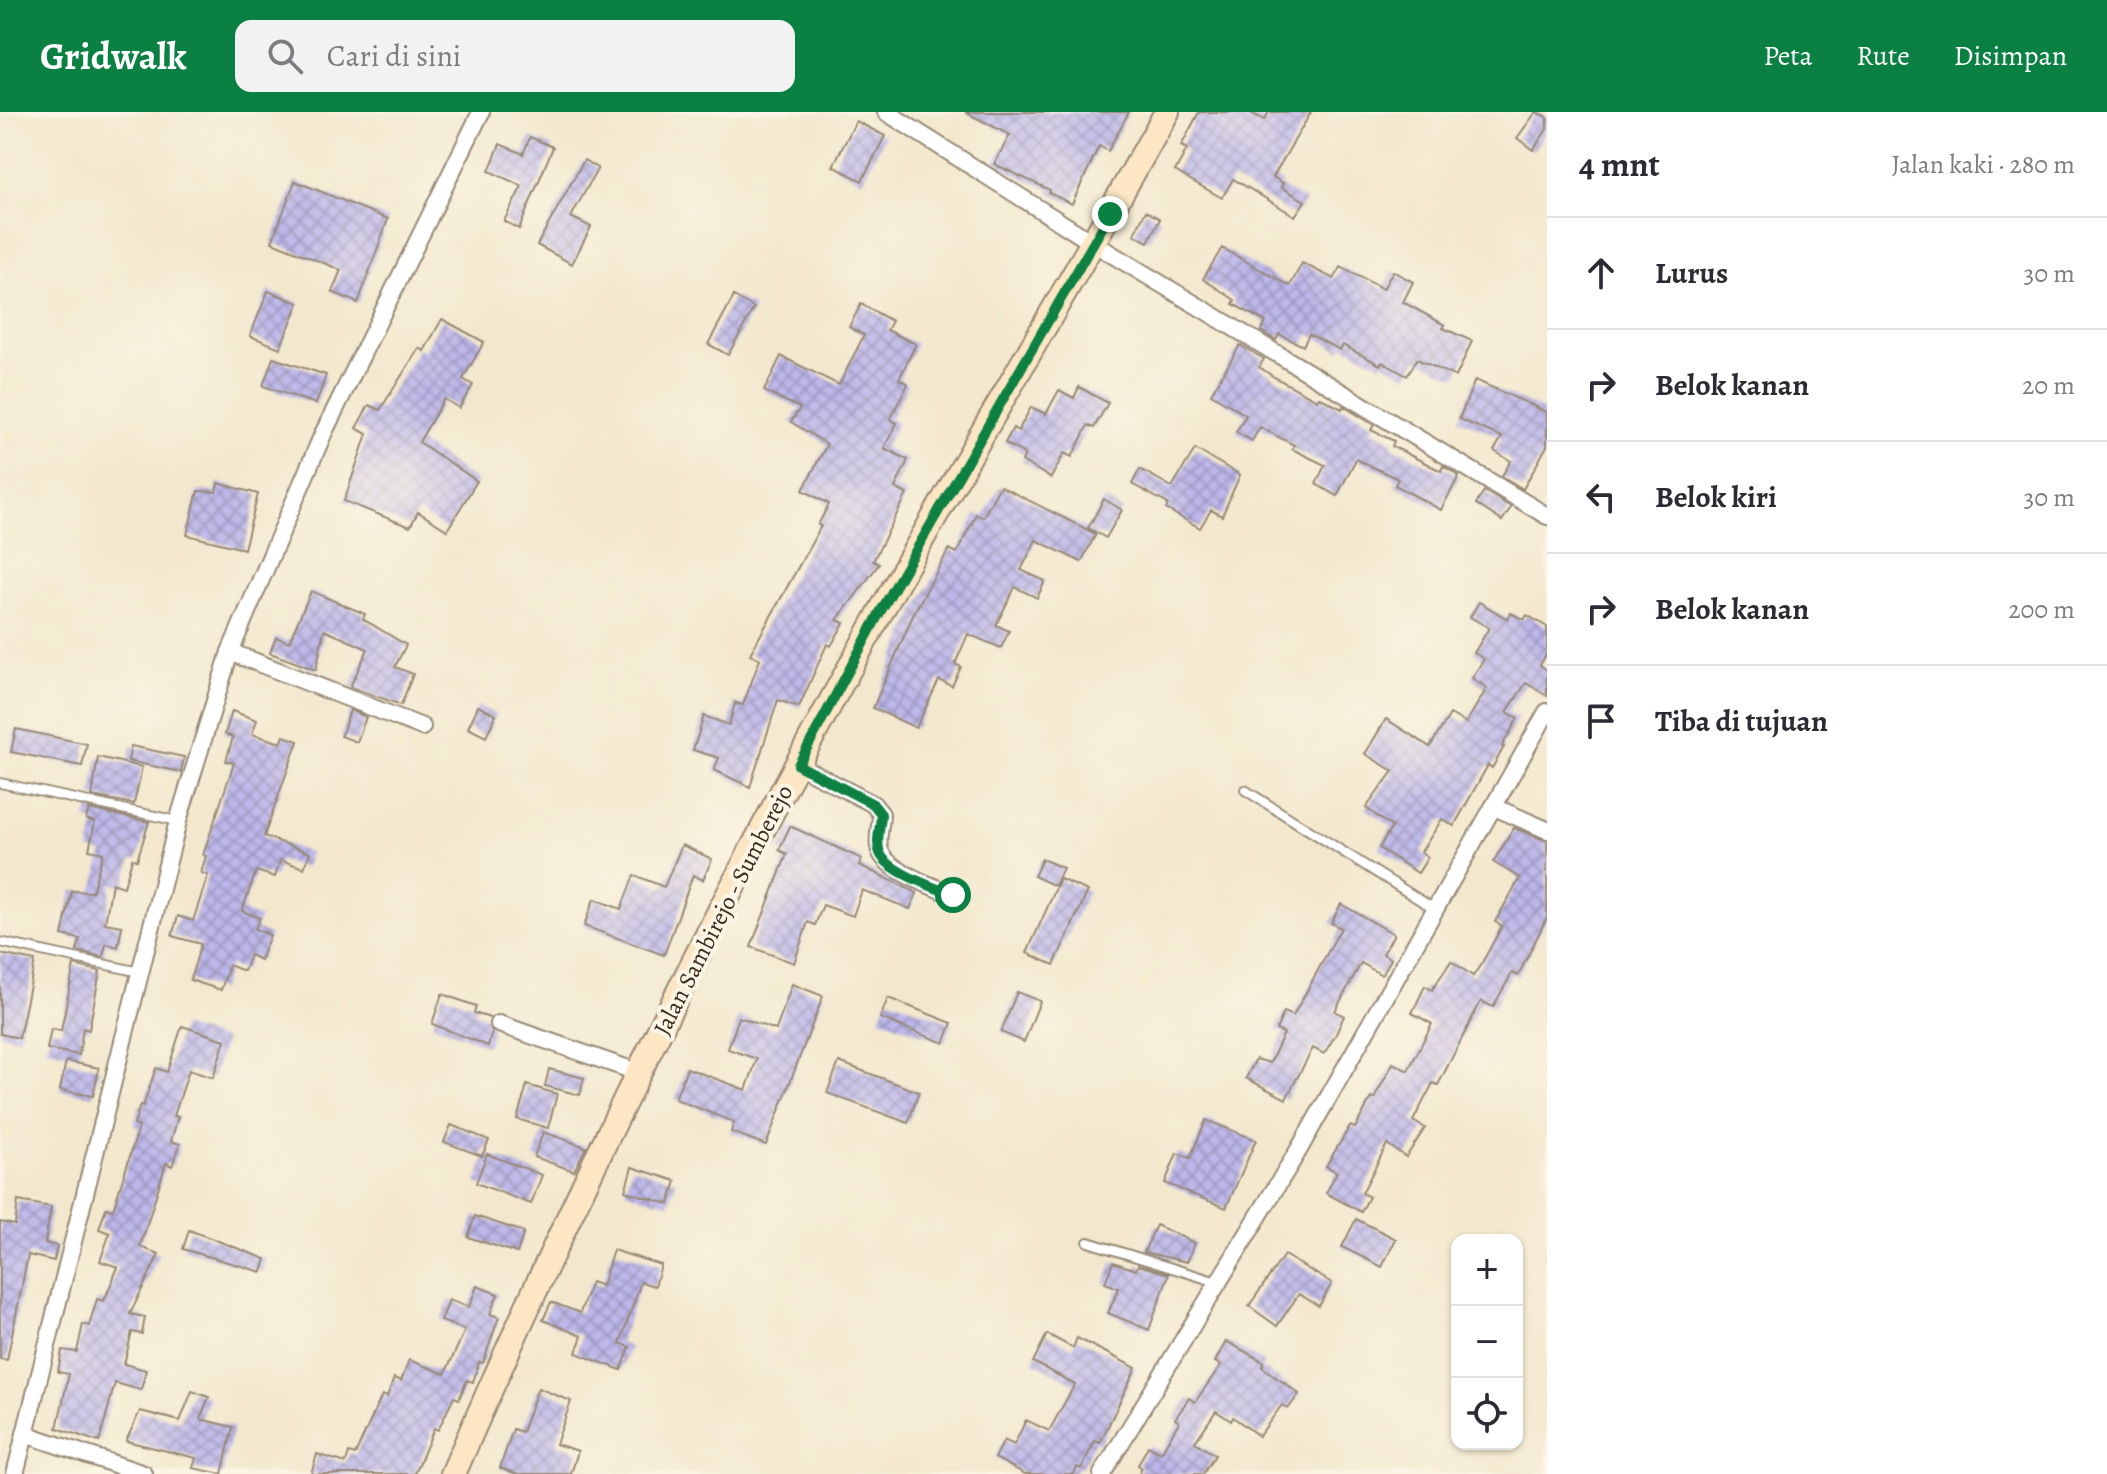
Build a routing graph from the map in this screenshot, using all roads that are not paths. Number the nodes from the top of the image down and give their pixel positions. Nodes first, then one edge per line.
1 (481, 112) edge
2 (886, 112) edge
3 (1167, 112) edge
4 (1093, 243) junction
5 (1547, 516) edge
6 (230, 652) junction
7 (1547, 712) edge
8 (422, 727) dead end
9 (798, 765) junction
10 (0, 783) edge
11 (1245, 790) dead end
12 (1494, 807) junction
13 (178, 821) junction
14 (1547, 830) edge
15 (953, 895) dead end
16 (1436, 911) junction
17 (0, 942) edge
18 (140, 972) junction
19 (499, 1024) dead end
20 (640, 1073) junction
21 (1088, 1242) dead end
22 (1218, 1282) junction
23 (25, 1434) junction
24 (15, 1474) edge
25 (144, 1474) edge
26 (453, 1474) edge
27 (1102, 1474) edge

1 - 6 street
2 - 4 street
3 - 4 main road, Jalan Sambirejo - Sumberejo
4 - 5 street
4 - 9 main road, Jalan Sambirejo - Sumberejo
6 - 8 street
6 - 13 street
7 - 12 street
9 - 15 street
9 - 20 main road, Jalan Sambirejo - Sumberejo
10 - 13 lane
11 - 16 lane
12 - 14 street
12 - 16 street
13 - 18 street
16 - 22 street
17 - 18 lane
18 - 23 street
19 - 20 street
20 - 26 main road, Jalan Sambirejo - Sumberejo
21 - 22 lane
22 - 27 street
23 - 24 street
23 - 25 street

